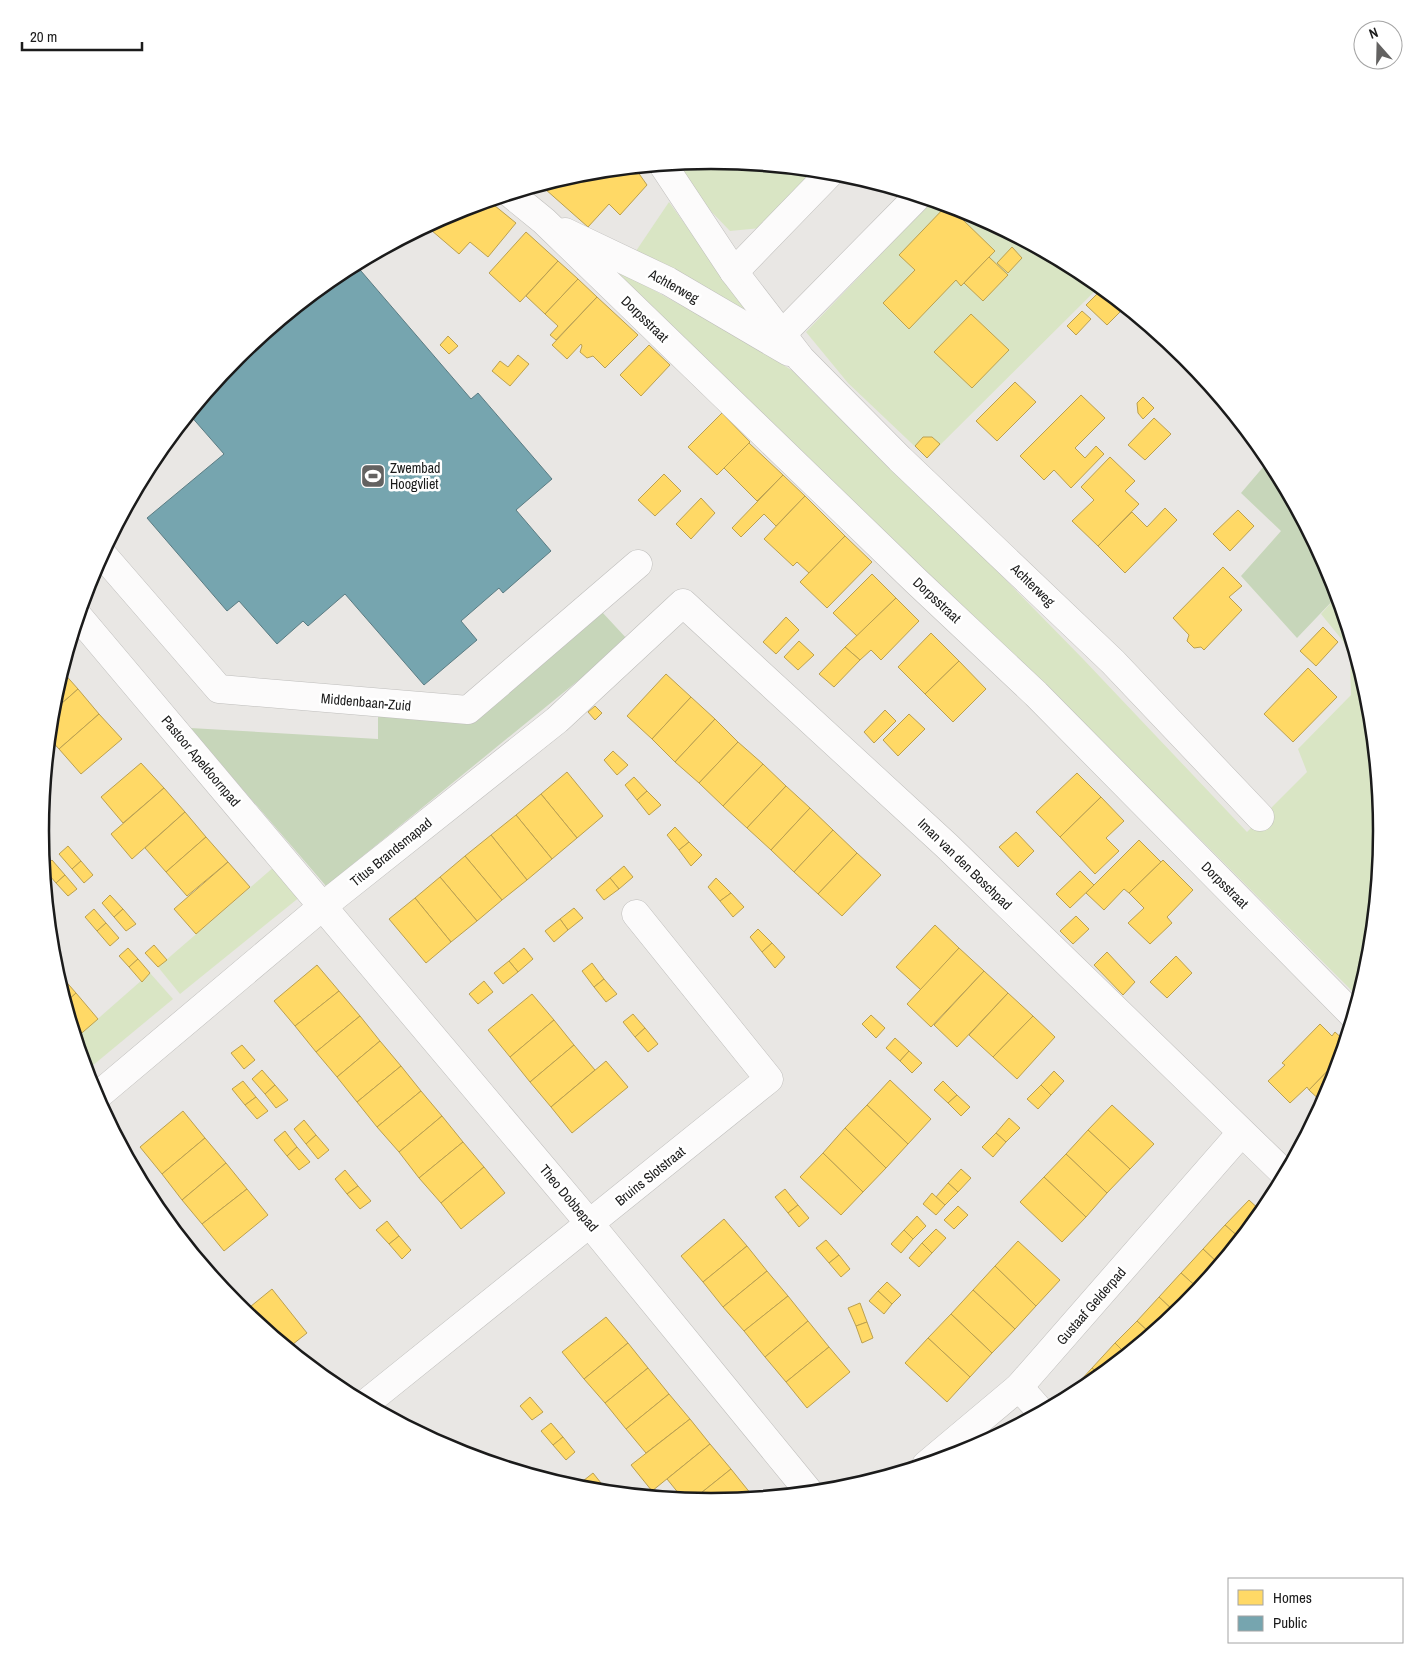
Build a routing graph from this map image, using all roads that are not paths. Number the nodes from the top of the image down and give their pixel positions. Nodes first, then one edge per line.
1 (666, 170) edge
2 (825, 178) edge
3 (516, 198) edge
4 (914, 200) edge
5 (544, 221) junction
6 (734, 272) junction
7 (782, 334) junction
8 (801, 359) junction
9 (107, 560) edge
10 (638, 564) dead end
11 (683, 603) joint
12 (83, 622) edge
13 (1260, 817) dead end
14 (323, 906) junction
15 (636, 914) dead end
16 (1349, 1011) edge
17 (102, 1092) edge
18 (1241, 1133) junction
19 (1281, 1170) edge
20 (590, 1224) junction
21 (1019, 1387) junction
22 (371, 1400) edge
23 (1038, 1408) edge
24 (940, 1453) edge
25 (806, 1488) edge

1 - 6 street, Achterweg
2 - 6 street
3 - 5 street, Dorpsstraat
4 - 7 street
5 - 8 street, Achterweg
5 - 16 street, Dorpsstraat
6 - 7 street, Achterweg
7 - 8 street, Achterweg
8 - 13 street, Achterweg
9 - 10 street, Middenbaan-Zuid
11 - 14 street, Titus Brandsmapad
11 - 18 street, Iman van den Boschpad
12 - 14 street, Pastoor Apeldoornpad
14 - 17 street, Titus Brandsmapad
14 - 20 street, Theo Dobbepad
15 - 20 street, Bruins Slotstraat
18 - 19 street, Iman van den Boschpad
18 - 21 street, Gustaaf Gelderpad
20 - 22 street, Bruins Slotstraat
20 - 25 street, Theo Dobbepad
21 - 23 street
21 - 24 street, Gustaaf Gelderpad

